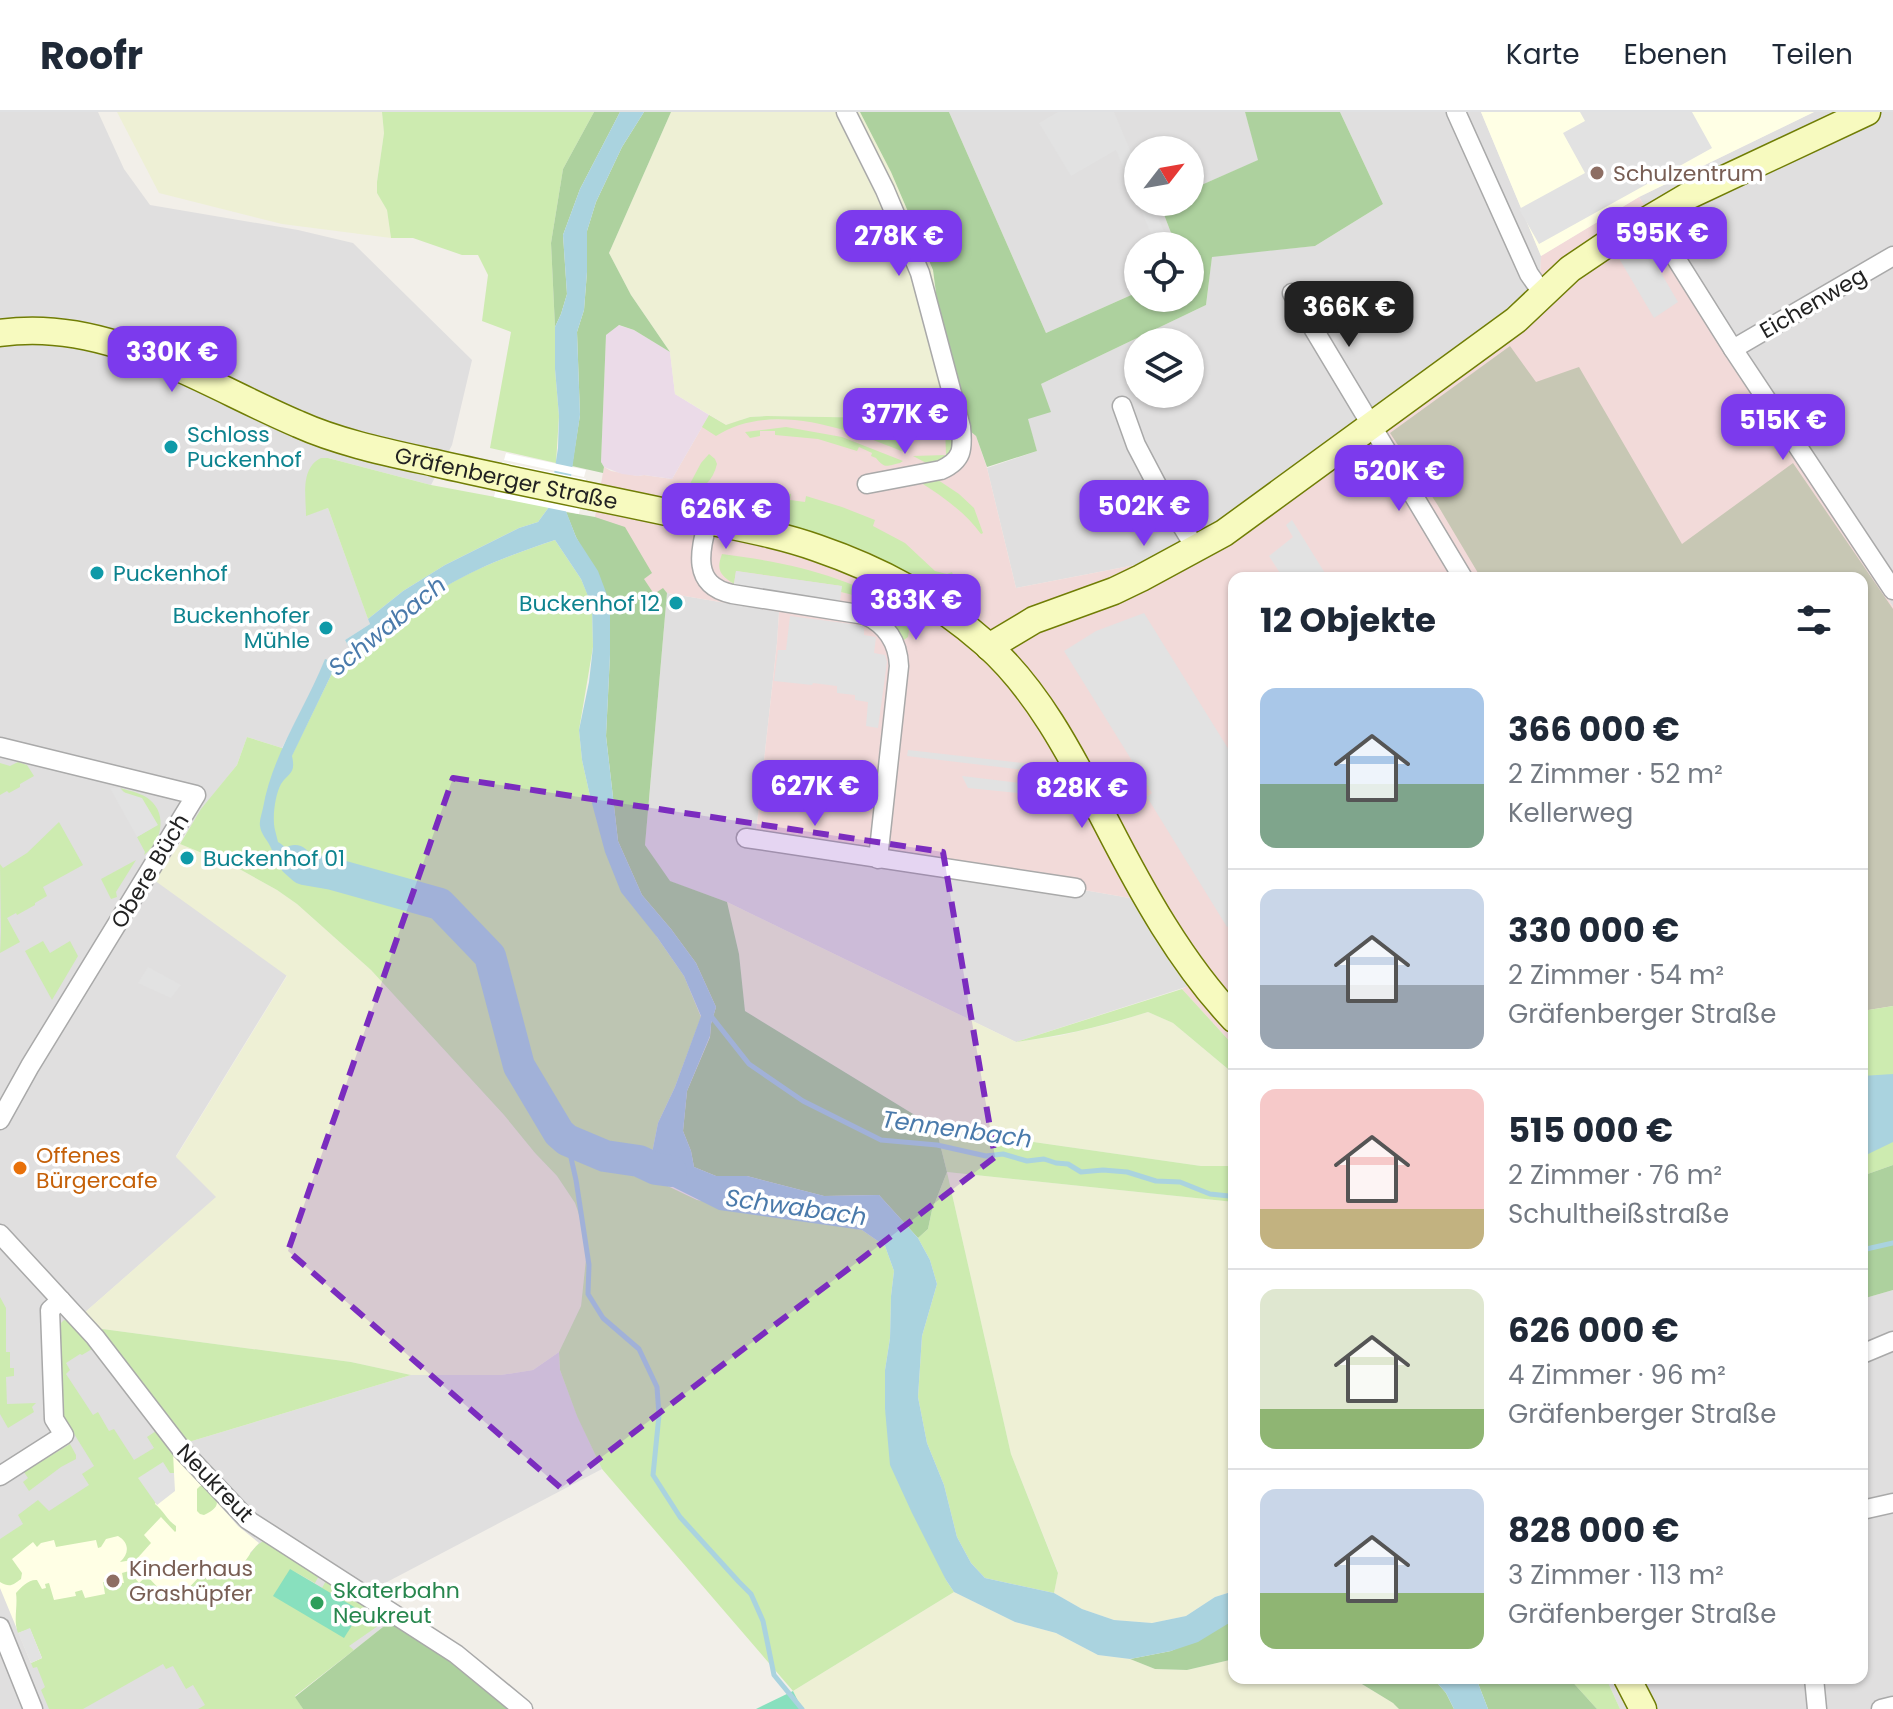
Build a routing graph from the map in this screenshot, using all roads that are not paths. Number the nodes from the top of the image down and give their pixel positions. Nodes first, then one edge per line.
1 (846, 112) edge
2 (1456, 112) edge
3 (1867, 112) edge
4 (1650, 217) junction
5 (1893, 256) edge
6 (1292, 293) dead end
7 (1543, 294) junction
8 (0, 333) edge
9 (1733, 349) junction
10 (1122, 406) dead end
11 (1371, 426) junction
12 (867, 484) dead end
13 (708, 521) junction
14 (1196, 549) junction
15 (1459, 572) edge
16 (1891, 585) edge
17 (989, 647) junction
18 (0, 747) edge
19 (746, 838) dead end
20 (878, 859) junction
21 (1076, 888) dead end
22 (1228, 1012) edge
23 (0, 1120) edge
24 (0, 1234) edge
25 (61, 1300) junction
26 (1893, 1341) edge
27 (1868, 1351) edge
28 (0, 1476) edge
29 (1893, 1503) edge
30 (1868, 1509) edge
31 (0, 1627) edge
32 (1630, 1684) edge
33 (1815, 1684) edge
34 (1893, 1706) edge
35 (33, 1709) edge
36 (523, 1709) edge
37 (1643, 1709) edge
38 (1817, 1709) edge
39 (1881, 1709) edge

1 - 12 street
2 - 7 street
3 - 4 main road
4 - 7 main road
4 - 9 street
5 - 9 street, Eichenweg
6 - 11 street
7 - 11 main road
8 - 13 main road, Gräfenberger Straße
9 - 16 street
10 - 14 street
11 - 14 main road
11 - 15 street
13 - 17 main road, Gräfenberger Straße
13 - 20 street
14 - 17 main road
17 - 22 main road, Gräfenberger Straße
18 - 23 street, Obere Büch
19 - 20 street
20 - 21 street
24 - 25 street, Neukreut
25 - 28 street
25 - 36 street, Neukreut
26 - 27 street
29 - 30 street
31 - 35 street
32 - 37 main road
33 - 38 street
34 - 39 street

